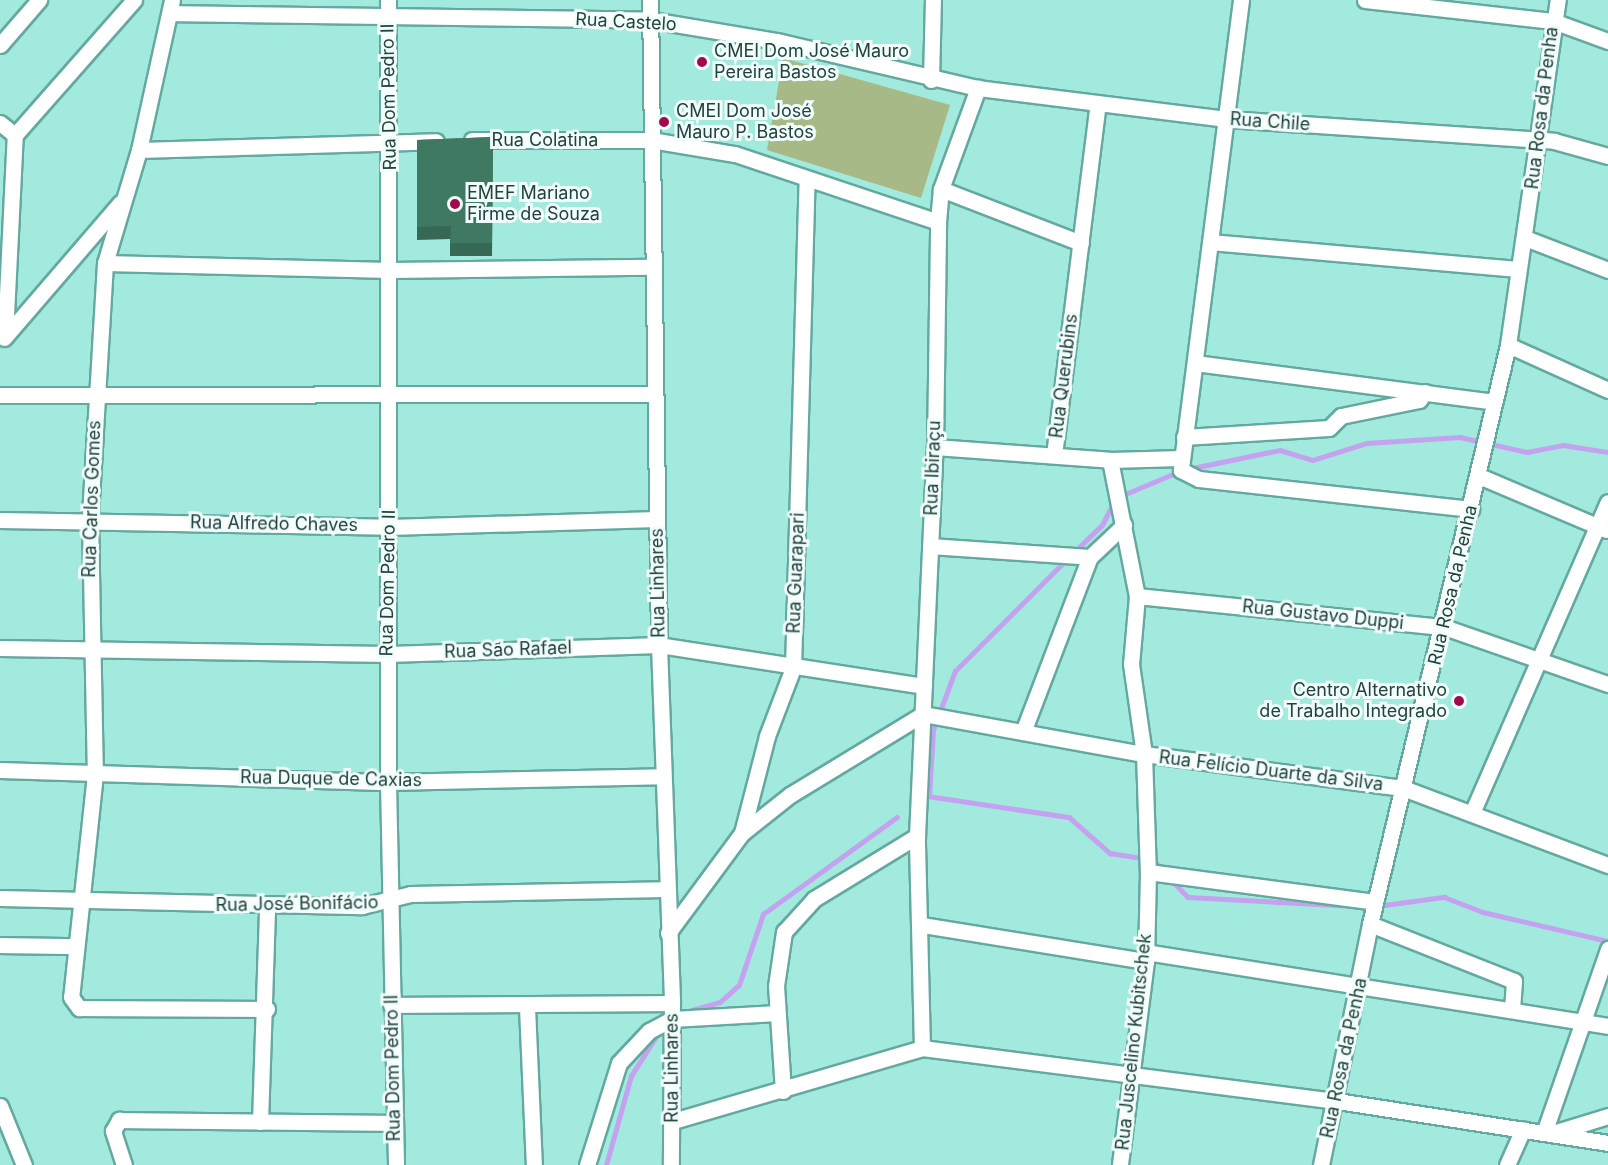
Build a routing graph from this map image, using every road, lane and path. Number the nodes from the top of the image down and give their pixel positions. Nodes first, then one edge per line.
1 (39, 0) edge
2 (134, 0) edge
3 (388, 0) edge
4 (650, 0) edge
5 (933, 0) edge
6 (1241, 0) edge
7 (1365, 0) edge
8 (1558, 0) edge
9 (171, 7) edge
10 (387, 17) junction
11 (651, 20) junction
12 (1553, 21) junction
13 (1608, 41) edge
14 (0, 45) edge
15 (932, 81) junction
16 (978, 88) junction
17 (1098, 104) junction
18 (1227, 119) junction
19 (0, 123) edge
20 (15, 135) junction
21 (651, 140) junction
22 (390, 141) junction
23 (1538, 142) junction
24 (139, 150) junction
25 (1608, 156) edge
26 (807, 181) junction
27 (941, 189) junction
28 (122, 201) junction
29 (938, 222) junction
30 (1525, 238) junction
31 (1210, 242) junction
32 (1081, 243) junction
33 (105, 263) junction
34 (652, 267) junction
35 (1518, 269) junction
36 (390, 270) junction
37 (1608, 270) edge
38 (3, 339) edge
39 (1508, 345) junction
40 (1195, 363) junction
41 (1608, 390) edge
42 (95, 392) junction
43 (1425, 392) junction
44 (654, 394) junction
45 (0, 395) edge
46 (390, 396) junction
47 (1494, 402) junction
48 (1184, 437) junction
49 (935, 447) junction
50 (1054, 455) junction
51 (1110, 460) junction
52 (1181, 464) junction
53 (1479, 476) junction
54 (1608, 502) edge
55 (1471, 509) junction
56 (90, 519) junction
57 (657, 519) junction
58 (0, 520) edge
59 (1124, 525) junction
60 (389, 526) junction
61 (1603, 528) edge
62 (930, 546) junction
63 (1090, 557) junction
64 (1137, 596) junction
65 (1444, 627) junction
66 (659, 645) junction
67 (89, 647) junction
68 (0, 648) edge
69 (388, 654) junction
70 (1541, 658) junction
71 (793, 668) junction
72 (1608, 684) edge
73 (924, 686) junction
74 (923, 714) junction
75 (1023, 732) junction
76 (1144, 754) junction
77 (0, 770) edge
78 (94, 774) junction
79 (663, 776) junction
80 (388, 782) junction
81 (1403, 788) junction
82 (1472, 813) junction
83 (742, 833) junction
84 (917, 837) junction
85 (1608, 865) edge
86 (1148, 872) junction
87 (665, 889) junction
88 (0, 898) edge
89 (390, 901) junction
90 (1376, 902) junction
91 (78, 903) junction
92 (267, 906) junction
93 (1370, 924) junction
94 (923, 925) junction
95 (668, 933) junction
96 (0, 945) edge
97 (74, 946) junction
98 (1608, 949) edge
99 (1146, 957) junction
100 (1359, 986) junction
101 (672, 1003) junction
102 (391, 1005) junction
103 (526, 1007) junction
104 (1512, 1008) junction
105 (267, 1010) junction
106 (777, 1013) junction
107 (672, 1019) junction
108 (1584, 1019) junction
109 (1608, 1026) edge
110 (922, 1048) junction
111 (1129, 1074) junction
112 (783, 1091) junction
113 (1337, 1101) junction
114 (0, 1106) edge
115 (1608, 1116) edge
116 (673, 1121) junction
117 (260, 1122) junction
118 (394, 1123) junction
119 (1523, 1129) junction
120 (1547, 1133) junction
121 (1608, 1143) edge
122 (24, 1165) edge
123 (124, 1165) edge
124 (396, 1165) edge
125 (534, 1165) edge
126 (587, 1165) edge
127 (671, 1165) edge
128 (1120, 1165) edge
129 (1322, 1165) edge
130 (1507, 1165) edge

1 - 14 street
2 - 20 street
3 - 10 street, Rua Dom Pedro II
4 - 11 street, Rua Linhares
5 - 15 street
6 - 18 street
7 - 12 street
8 - 12 street, Rua Rosa da Penha
9 - 10 street, Rua Castelo
9 - 24 street, Rua Carlos Gomes
10 - 11 street, Rua Castelo
10 - 22 street, Rua Dom Pedro II
11 - 15 street, Rua Castelo
11 - 21 street, Rua Linhares
12 - 13 street
12 - 23 street, Rua Rosa da Penha
15 - 16 street, Rua Chile
16 - 17 street, Rua Chile
16 - 27 street, Rua Ibiraçu
17 - 18 street, Rua Chile
17 - 32 street, Rua Querubins
18 - 23 street, Rua Chile
18 - 31 street
19 - 20 street
20 - 38 street
21 - 22 street, Rua Colatina
21 - 26 street, Rua Colatina
21 - 34 street, Rua Linhares
22 - 24 street, Rua Colatina
22 - 36 street, Rua Dom Pedro II
23 - 25 street, Rua Chile
23 - 30 street, Rua Rosa da Penha
24 - 28 street, Rua Carlos Gomes
26 - 29 street, Rua Colatina
26 - 71 street, Rua Guarapari
27 - 29 street, Rua Ibiraçu
27 - 32 street
28 - 33 street, Rua Carlos Gomes
28 - 38 street
29 - 49 street, Rua Ibiraçu
30 - 35 street, Rua Rosa da Penha
30 - 37 street
31 - 35 street
31 - 40 street
32 - 50 street, Rua Querubins
33 - 36 street
33 - 42 street, Rua Carlos Gomes
34 - 36 street
34 - 44 street, Rua Linhares
35 - 39 street, Rua Rosa da Penha
36 - 46 street, Rua Dom Pedro II
39 - 41 street
39 - 47 street, Rua Rosa da Penha
40 - 43 street
40 - 48 street
42 - 45 street
42 - 46 street
42 - 56 street, Rua Carlos Gomes
43 - 47 street
43 - 48 street
44 - 46 street
44 - 57 street, Rua Linhares
46 - 60 street, Rua Dom Pedro II
47 - 53 street, Rua Rosa da Penha
48 - 52 street
49 - 50 street
49 - 62 street, Rua Ibiraçu
50 - 51 street, Rua Querubins
51 - 52 street, Rua Querubins
51 - 59 street
52 - 55 street
53 - 55 street, Rua Rosa da Penha
53 - 61 street
54 - 61 street
55 - 65 street, Rua Rosa da Penha
56 - 58 street, Rua Alfredo Chaves
56 - 60 street, Rua Alfredo Chaves
56 - 67 street, Rua Carlos Gomes
57 - 60 street, Rua Alfredo Chaves
57 - 66 street, Rua Linhares
59 - 63 street
59 - 64 street
60 - 69 street, Rua Dom Pedro II
61 - 70 street
62 - 63 street
62 - 73 street, Rua Ibiraçu
63 - 75 street
64 - 65 street, Rua Gustavo Duppi
64 - 76 street, Rua Juscelino Kubitschek
65 - 70 street, Rua Gustavo Duppi
65 - 81 street, Rua Rosa da Penha
66 - 69 street, Rua São Rafael
66 - 71 street, Rua São Rafael
66 - 79 street, Rua Linhares
67 - 68 street, Rua São Rafael
67 - 69 street, Rua São Rafael
67 - 78 street, Rua Carlos Gomes
69 - 80 street, Rua Dom Pedro II
70 - 72 street, Rua Gustavo Duppi
70 - 82 street
71 - 73 street, Rua São Rafael
71 - 83 street, Rua Guarapari
73 - 74 street, Rua Ibiraçu
74 - 75 street, Rua Felício Duarte da Silva
74 - 83 street
74 - 84 street, Rua Ibiraçu
75 - 76 street, Rua Felício Duarte da Silva
76 - 81 street, Rua Felício Duarte da Silva
76 - 86 street, Rua Juscelino Kubitschek
77 - 78 street, Rua Duque de Caxias
78 - 80 street, Rua Duque de Caxias
78 - 91 street, Rua Carlos Gomes
79 - 80 street, Rua Duque de Caxias
79 - 87 street, Rua Linhares
80 - 89 street, Rua Dom Pedro II
81 - 82 street, Rua Felício Duarte da Silva
81 - 90 street, Rua Rosa da Penha
82 - 85 street, Rua Felício Duarte da Silva
83 - 95 street, Rua Guarapari
84 - 94 street, Rua Ibiraçu
84 - 106 street
86 - 90 street
86 - 99 street, Rua Juscelino Kubitschek
87 - 89 street, Rua José Bonifácio
87 - 95 street, Rua Linhares
88 - 91 street, Rua José Bonifácio
89 - 92 street, Rua José Bonifácio
89 - 102 street, Rua Dom Pedro II
90 - 93 street, Rua Rosa da Penha
91 - 92 street, Rua José Bonifácio
91 - 97 street, Rua Carlos Gomes
92 - 105 street
93 - 100 street, Rua Rosa da Penha
93 - 104 street
94 - 99 street
94 - 110 street, Rua Ibiraçu
95 - 101 street, Rua Linhares
96 - 97 street
97 - 105 street, Rua Carlos Gomes
98 - 108 street
99 - 100 street
99 - 111 street, Rua Juscelino Kubitschek
100 - 104 street
100 - 113 street, Rua Rosa da Penha
101 - 103 street
101 - 107 street, Rua Linhares
102 - 103 street
102 - 118 street, Rua Dom Pedro II
103 - 125 street
104 - 108 street
105 - 117 street
106 - 107 street
106 - 112 street
107 - 116 street, Rua Linhares
107 - 126 street
108 - 109 street
108 - 120 street
110 - 111 street
110 - 112 street
111 - 113 street
111 - 128 street, Rua Juscelino Kubitschek
112 - 116 street
113 - 119 street
113 - 129 street, Rua Rosa da Penha
114 - 122 street
115 - 120 street
116 - 127 street, Rua Linhares
117 - 118 street
117 - 123 street
118 - 124 street, Rua Dom Pedro II
119 - 120 street
119 - 130 street
120 - 121 street

